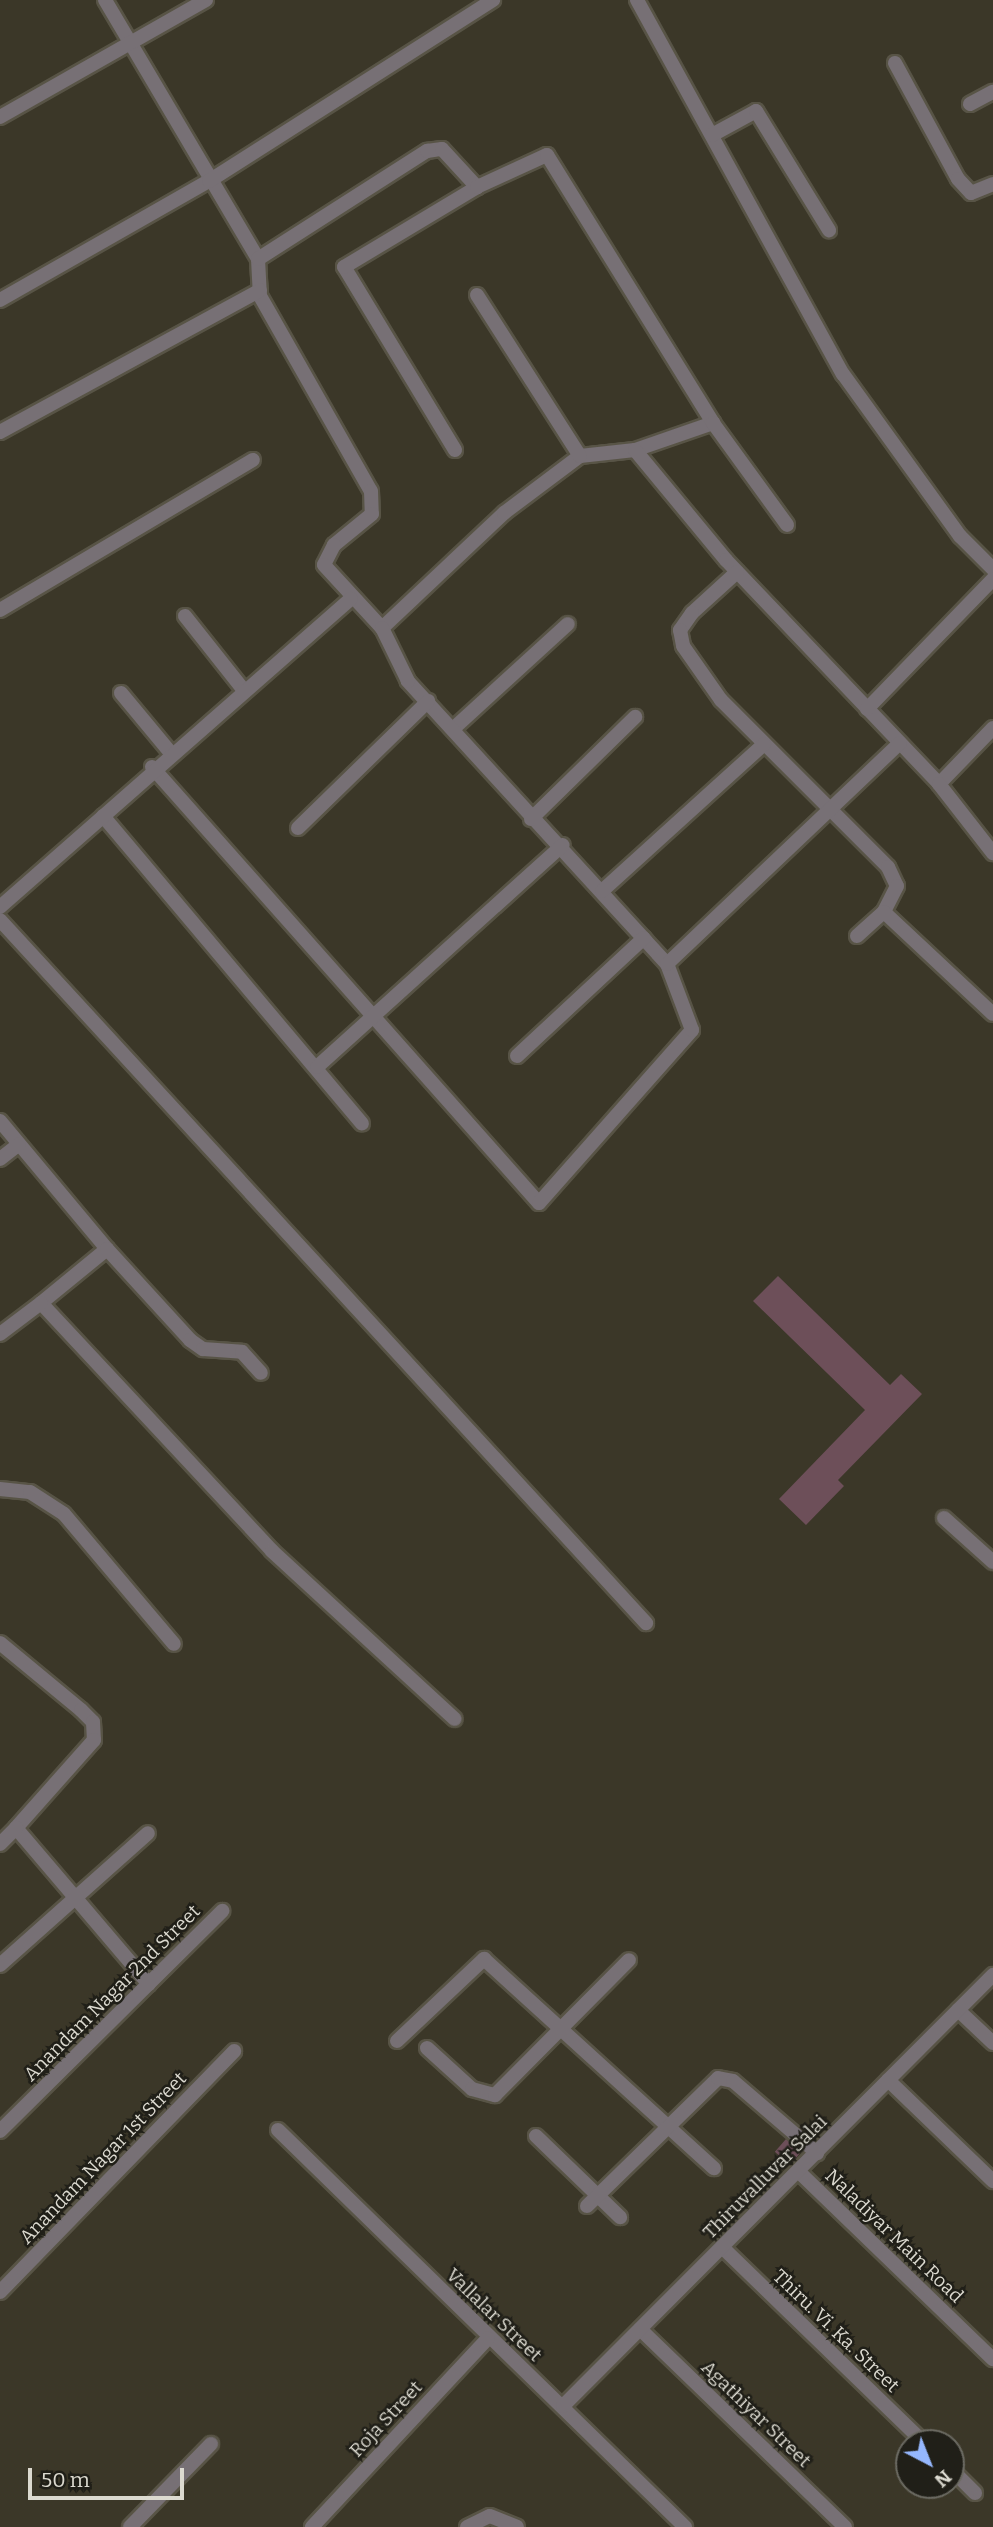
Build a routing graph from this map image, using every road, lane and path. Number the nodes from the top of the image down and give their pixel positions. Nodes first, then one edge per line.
1 (104, 0) edge
2 (206, 0) edge
3 (493, 0) edge
4 (637, 0) edge
5 (131, 46) junction
6 (895, 63) dead end
7 (993, 92) edge
8 (970, 104) dead end
9 (0, 117) edge
10 (712, 135) junction
11 (209, 181) junction
12 (993, 184) edge
13 (477, 187) junction
14 (829, 230) dead end
15 (258, 259) junction
16 (260, 290) junction
17 (477, 295) dead end
18 (0, 300) edge
19 (713, 423) junction
20 (0, 432) edge
21 (455, 450) dead end
22 (635, 450) junction
23 (580, 456) junction
24 (253, 460) dead end
25 (787, 525) dead end
26 (993, 569) edge
27 (737, 572) junction
28 (993, 579) edge
29 (351, 599) junction
30 (0, 610) edge
31 (186, 616) dead end
32 (568, 624) dead end
33 (382, 628) junction
34 (242, 688) junction
35 (121, 693) dead end
36 (428, 701) junction
37 (867, 709) junction
38 (635, 717) dead end
39 (454, 728) junction
40 (993, 729) edge
41 (900, 743) junction
42 (764, 744) junction
43 (170, 752) junction
44 (152, 767) junction
45 (939, 784) junction
46 (829, 811) junction
47 (103, 816) junction
48 (531, 818) junction
49 (298, 828) dead end
50 (564, 845) junction
51 (993, 853) edge
52 (602, 891) junction
53 (0, 907) edge
54 (884, 912) junction
55 (0, 920) edge
56 (857, 936) dead end
57 (644, 938) junction
58 (667, 964) junction
59 (993, 1014) edge
60 (372, 1017) junction
61 (517, 1056) dead end
62 (317, 1067) junction
63 (0, 1121) edge
64 (362, 1124) dead end
65 (19, 1144) junction
66 (0, 1160) edge
67 (107, 1249) junction
68 (41, 1303) junction
69 (0, 1334) edge
70 (261, 1373) dead end
71 (0, 1489) edge
72 (944, 1518) dead end
73 (993, 1562) edge
74 (646, 1623) dead end
75 (0, 1643) edge
76 (174, 1644) dead end
77 (455, 1719) dead end
78 (16, 1828) junction
79 (148, 1833) dead end
80 (0, 1844) edge
81 (73, 1894) junction
82 (222, 1911) dead end
83 (629, 1960) dead end
84 (0, 1965) edge
85 (993, 1975) edge
86 (149, 1984) junction
87 (958, 2010) junction
88 (562, 2028) junction
89 (397, 2041) dead end
90 (993, 2043) edge
91 (427, 2048) dead end
92 (234, 2051) dead end
93 (888, 2080) junction
94 (667, 2124) junction
95 (278, 2130) dead end
96 (0, 2131) edge
97 (536, 2136) dead end
98 (817, 2153) junction
99 (714, 2168) dead end
100 (798, 2171) junction
101 (993, 2181) edge
102 (592, 2201) junction
103 (620, 2217) dead end
104 (722, 2247) junction
105 (0, 2292) edge
106 (640, 2329) junction
107 (488, 2338) junction
108 (993, 2359) edge
109 (563, 2406) junction
110 (910, 2429) edge
111 (211, 2444) dead end
112 (965, 2483) edge
113 (975, 2493) dead end
114 (677, 2524) edge
115 (130, 2527) edge
116 (312, 2527) edge
117 (467, 2527) edge
118 (517, 2527) edge
119 (845, 2527) edge

1 - 5 street
2 - 5 street
3 - 11 street
4 - 10 street
5 - 9 street
5 - 11 street
6 - 12 street
7 - 8 street
10 - 14 street
10 - 26 street
11 - 15 street
11 - 18 street
13 - 15 street
13 - 19 street
13 - 21 street
15 - 16 street
16 - 20 street
16 - 29 street
17 - 23 street
19 - 22 street
19 - 25 street
22 - 23 street
22 - 27 street
23 - 33 street
24 - 30 street
27 - 37 street
27 - 42 street
28 - 37 street
29 - 33 street
29 - 34 street
31 - 34 street
32 - 39 street
33 - 36 street
34 - 43 street
35 - 43 street
36 - 39 street
36 - 49 street
37 - 41 street
38 - 48 street
39 - 48 street
40 - 45 street
41 - 45 street
41 - 46 street
42 - 46 street
42 - 52 street
43 - 44 street
44 - 47 street
44 - 60 street
45 - 51 street
46 - 54 street
46 - 58 street
47 - 53 street
47 - 62 street
48 - 50 street
50 - 52 street
50 - 60 street
52 - 57 street
54 - 56 street
54 - 59 street
55 - 74 street
57 - 58 street
57 - 61 street
58 - 60 street
60 - 62 street
62 - 64 street
63 - 65 street
65 - 66 street
65 - 67 street
67 - 68 street
67 - 70 street
68 - 69 street
68 - 77 street
71 - 76 street
72 - 73 street
75 - 78 street
78 - 80 street
78 - 81 street
79 - 81 street
81 - 84 street
81 - 86 street
82 - 86 street, Anandam Nagar 2nd Street
83 - 88 street
85 - 87 street, Thiruvalluvar Salai
86 - 96 street, Anandam Nagar 2nd Street
87 - 90 street
87 - 93 street, Thiruvalluvar Salai
88 - 89 street
88 - 91 street
88 - 94 street
92 - 105 street, Anandam Nagar 1st Street
93 - 98 street, Thiruvalluvar Salai
93 - 101 street
94 - 98 street
94 - 99 street
94 - 102 street
95 - 107 street, Vallalar Street
97 - 102 street
98 - 100 street, Thiruvalluvar Salai
100 - 104 street, Thiruvalluvar Salai
100 - 108 street, Naladiyar Main Road
102 - 103 street
104 - 106 street, Thiruvalluvar Salai
104 - 110 street, Thiru. Vi. Ka. Street
106 - 109 street, Thiruvalluvar Salai
106 - 119 street, Agathiyar Street
107 - 109 street, Vallalar Street
107 - 116 street, Roja Street
109 - 114 street, Vallalar Street
111 - 115 street
112 - 113 street
117 - 118 street

